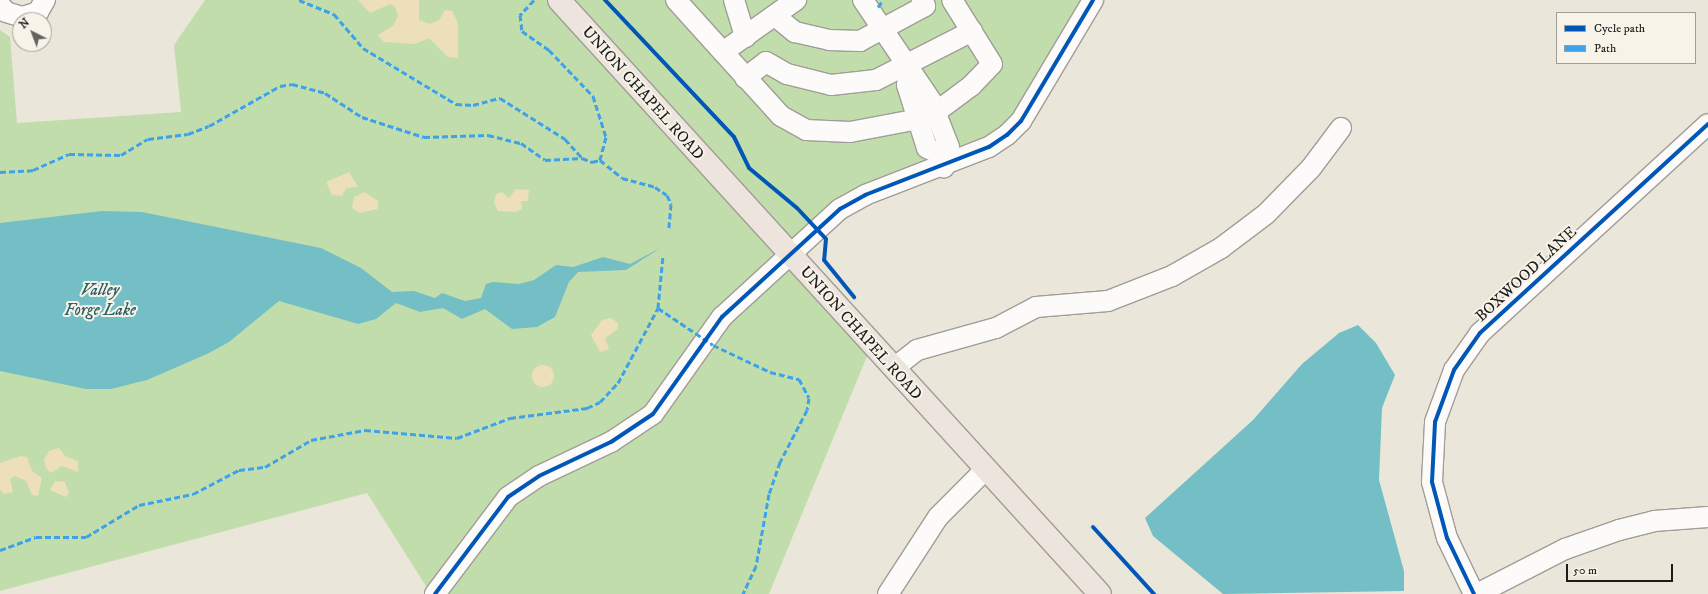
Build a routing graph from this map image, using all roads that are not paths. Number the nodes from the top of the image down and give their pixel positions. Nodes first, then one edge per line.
1 (45, 0) edge
2 (559, 0) edge
3 (676, 0) edge
4 (734, 0) edge
5 (796, 0) edge
6 (863, 0) edge
7 (952, 0) edge
8 (1094, 0) edge
9 (927, 2) edge
10 (0, 5) edge
11 (775, 16) junction
12 (885, 29) junction
13 (972, 31) junction
14 (745, 37) junction
15 (724, 52) junction
16 (908, 69) junction
17 (745, 78) junction
18 (928, 116) junction
19 (1708, 124) edge
20 (1341, 128) dead end
21 (942, 160) junction
22 (789, 254) junction
23 (894, 368) junction
24 (986, 469) junction
25 (1708, 517) edge
26 (435, 594) edge
27 (888, 594) edge
28 (1100, 594) edge
29 (1475, 594) edge

1 - 10 street
2 - 22 main road, UNION CHAPEL ROAD
3 - 15 street
4 - 14 street
5 - 11 street
6 - 12 street
7 - 13 street
8 - 21 street
9 - 12 street
11 - 12 street
11 - 14 street
12 - 16 street
13 - 16 street
13 - 18 street
14 - 15 street
15 - 17 street
16 - 17 street
16 - 18 street
17 - 18 street
18 - 21 street
19 - 29 street, BOXWOOD LANE
20 - 23 street
21 - 22 street
22 - 23 main road, UNION CHAPEL ROAD
22 - 26 street
23 - 24 main road, UNION CHAPEL ROAD
24 - 27 street
24 - 28 main road, UNION CHAPEL ROAD
25 - 29 street

